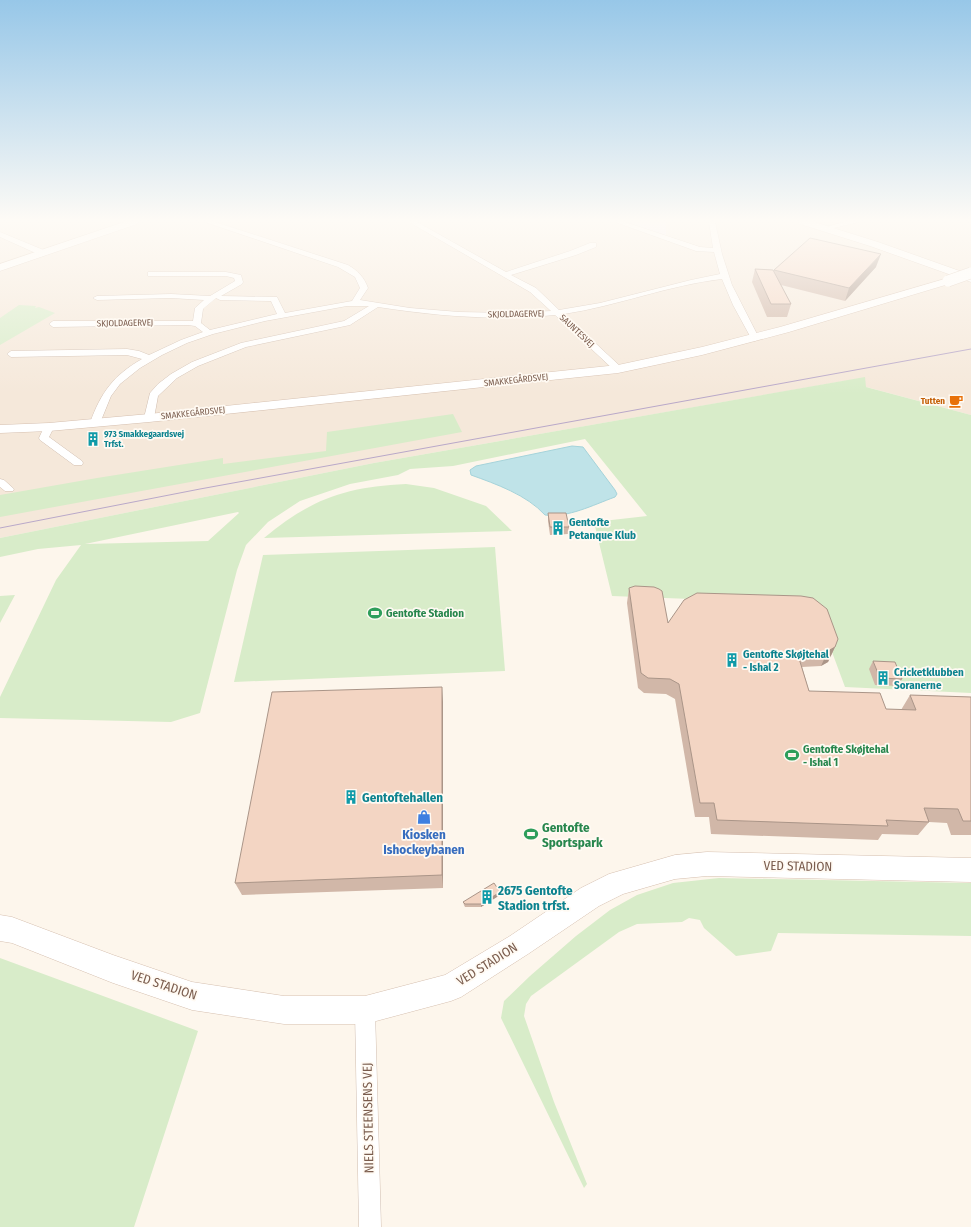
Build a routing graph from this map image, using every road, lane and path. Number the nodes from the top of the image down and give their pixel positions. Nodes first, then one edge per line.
1 (238, 279) edge
2 (360, 279) edge
3 (515, 279) edge
4 (705, 279) edge
5 (727, 279) edge
6 (953, 279) edge
7 (97, 298) dead end
8 (211, 298) junction
9 (220, 298) dead end
10 (354, 304) junction
11 (375, 305) junction
12 (558, 313) junction
13 (282, 316) junction
14 (53, 324) dead end
15 (197, 324) junction
16 (209, 333) junction
17 (755, 338) junction
18 (11, 354) dead end
19 (150, 359) junction
20 (618, 369) junction
21 (149, 418) junction
22 (95, 423) junction
23 (49, 427) junction
24 (0, 429) edge
25 (78, 463) dead end
26 (0, 482) edge
27 (9, 489) dead end
28 (971, 870) edge
29 (0, 928) edge
30 (365, 1010) junction
31 (370, 1227) edge

1 - 8 street
2 - 10 street
3 - 12 street, SAUNTESVEJ
4 - 12 street, SKJOLDAGERVEJ
5 - 17 street
6 - 17 street, SMAKKEGÅRDSVEJ, bridge
7 - 8 street
8 - 15 street
9 - 13 street
10 - 11 street, SKJOLDAGERVEJ
10 - 13 street, SKJOLDAGERVEJ
11 - 12 street, SKJOLDAGERVEJ
11 - 21 street
12 - 20 street, SAUNTESVEJ
13 - 16 street, SKJOLDAGERVEJ
14 - 15 street, SKJOLDAGERVEJ
15 - 16 street
16 - 19 street, SKJOLDAGERVEJ
17 - 20 street, SMAKKEGÅRDSVEJ
18 - 19 street
19 - 22 street, SKJOLDAGERVEJ
20 - 21 street, SMAKKEGÅRDSVEJ
21 - 22 street, SMAKKEGÅRDSVEJ
22 - 23 street, SMAKKEGÅRDSVEJ
23 - 24 street, SMAKKEGÅRDSVEJ
23 - 25 street
26 - 27 street
28 - 30 street, VED STADION
29 - 30 street, VED STADION
30 - 31 street, NIELS STEENSENS VEJ

